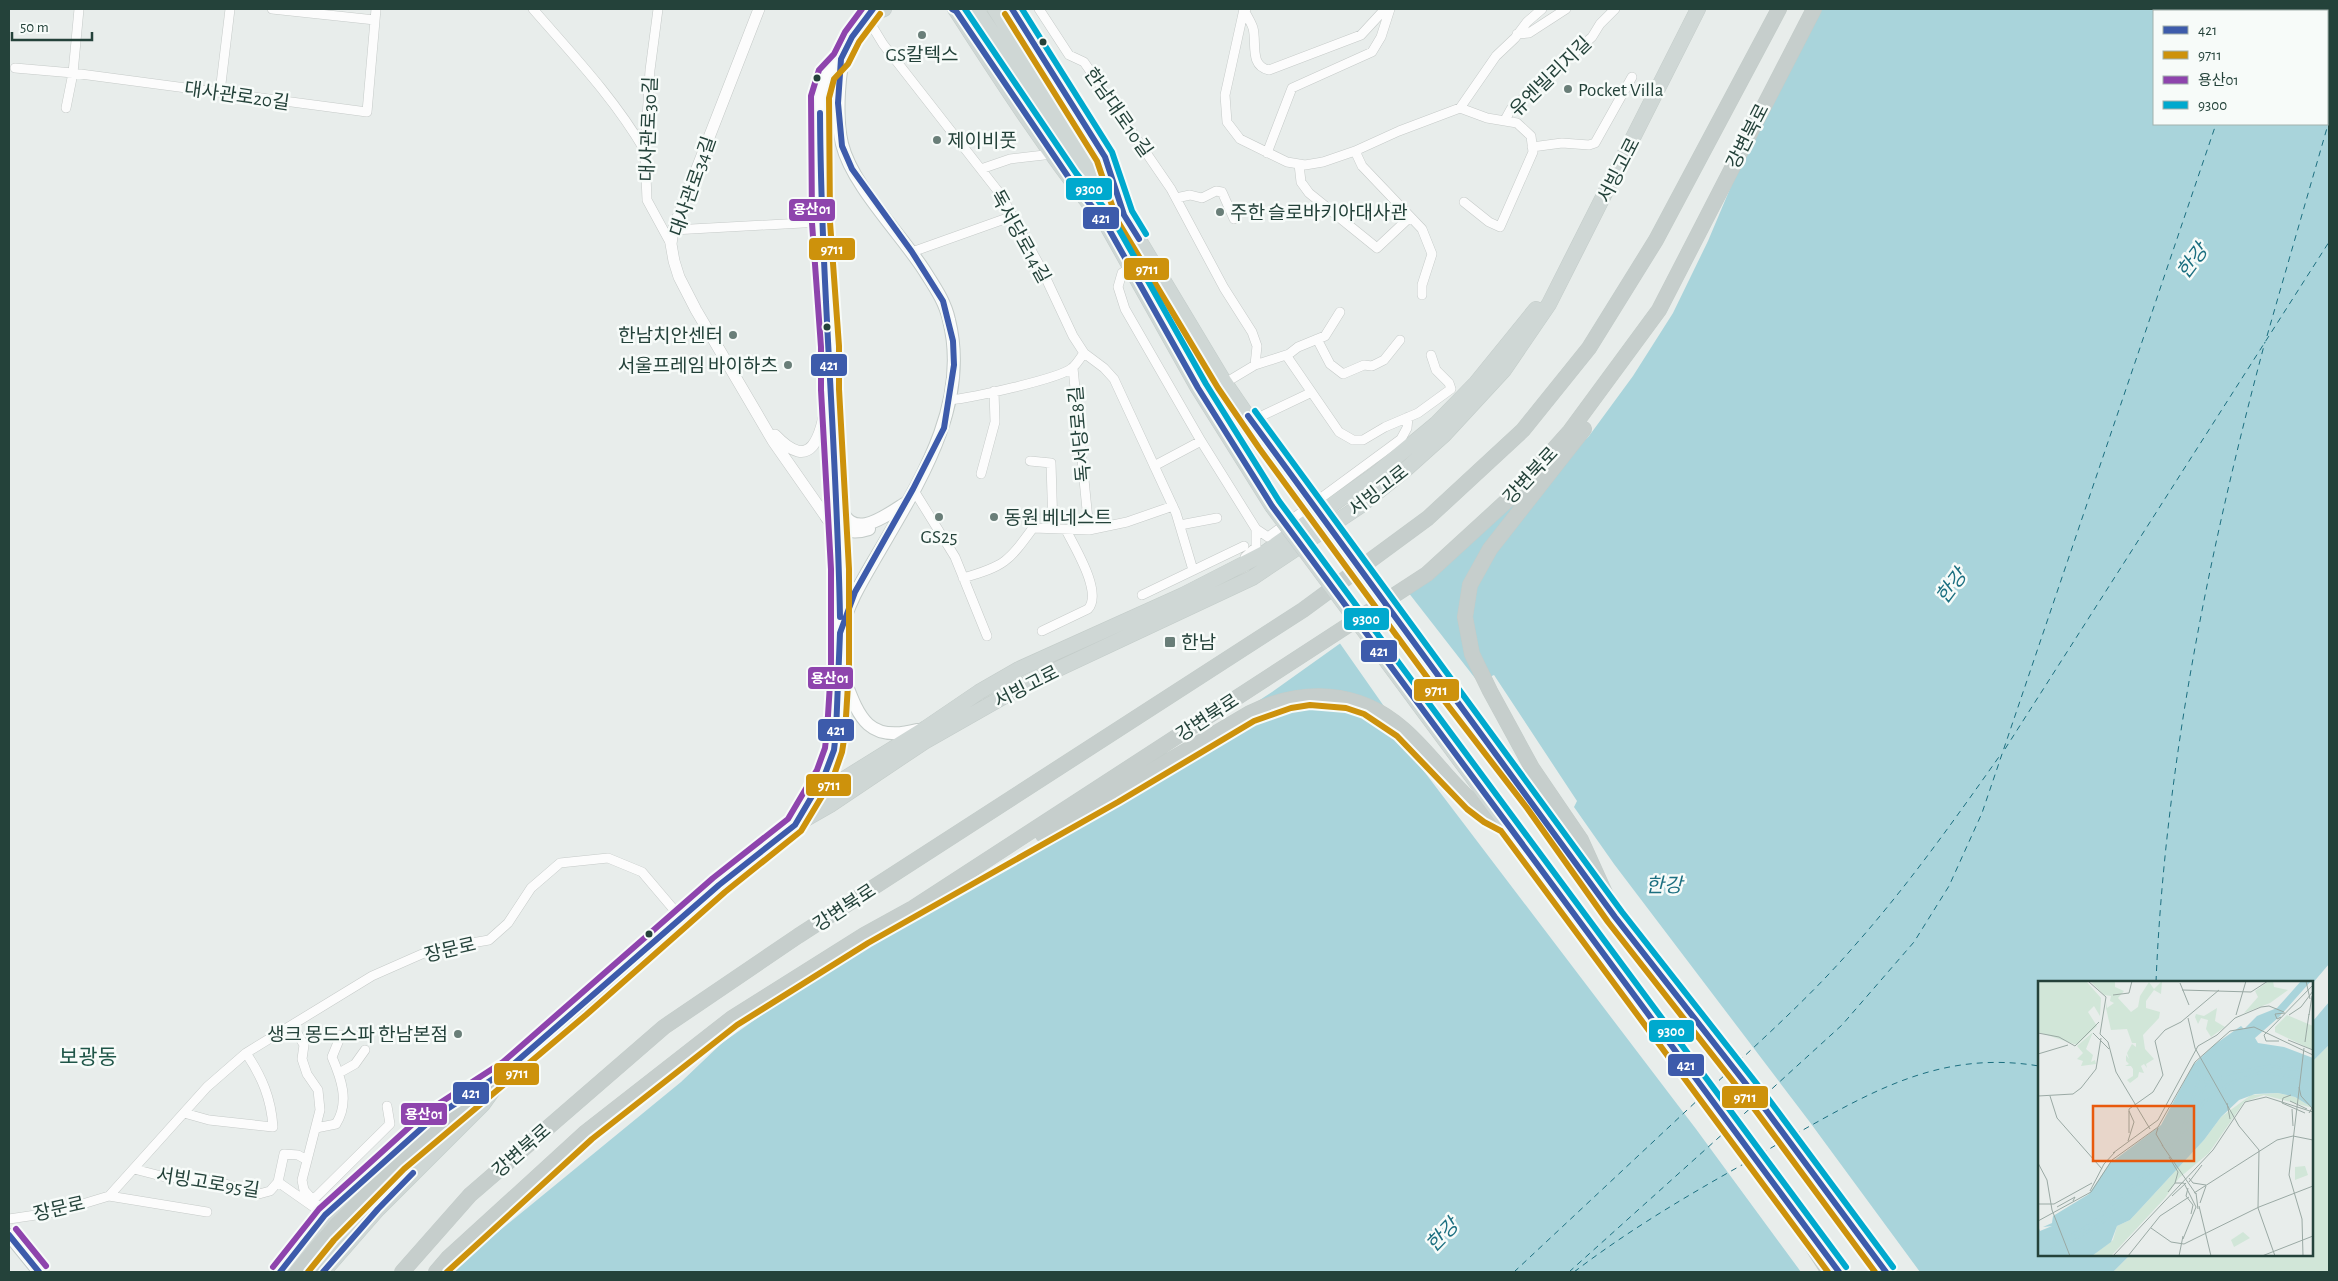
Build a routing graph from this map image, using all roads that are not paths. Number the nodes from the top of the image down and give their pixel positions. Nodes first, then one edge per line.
1 (79, 9) edge
2 (230, 9) edge
3 (272, 9) edge
4 (376, 9) edge
5 (533, 9) edge
6 (658, 9) edge
7 (759, 9) edge
8 (884, 9) edge
9 (954, 9) edge
10 (976, 9) edge
11 (995, 9) edge
12 (1012, 9) edge
13 (1039, 9) edge
14 (1245, 9) edge
15 (1385, 9) edge
16 (1390, 9) edge
17 (1542, 9) edge
18 (1566, 9) edge
19 (1615, 9) edge
20 (1692, 9) edge
21 (1698, 9) edge
22 (1779, 9) edge
23 (1814, 9) edge
24 (867, 11) edge
25 (375, 20) junction
26 (1517, 34) junction
27 (841, 59) junction
28 (15, 68) dead end
29 (73, 73) junction
30 (1028, 75) junction
31 (1632, 77) dead end
32 (220, 92) junction
33 (66, 108) dead end
34 (1460, 108) junction
35 (1505, 120) junction
36 (1532, 147) junction
37 (645, 151) junction
38 (1356, 151) junction
39 (1267, 153) junction
40 (1053, 154) junction
41 (1299, 164) junction
42 (981, 169) junction
43 (1176, 198) junction
44 (1464, 202) dead end
45 (1124, 215) junction
46 (1013, 216) junction
47 (1409, 218) junction
48 (1234, 219) dead end
49 (821, 222) junction
50 (1106, 224) junction
51 (673, 230) junction
52 (671, 244) junction
53 (912, 252) junction
54 (1127, 270) junction
55 (1422, 295) dead end
56 (1659, 310) junction
57 (1340, 312) dead end
58 (1317, 339) junction
59 (1400, 340) dead end
60 (1084, 353) junction
61 (1286, 355) junction
62 (1431, 355) dead end
63 (1255, 365) junction
64 (1073, 368) junction
65 (1225, 383) junction
66 (830, 389) junction
67 (994, 391) junction
68 (1310, 393) junction
69 (950, 400) junction
70 (1408, 417) junction
71 (762, 421) junction
72 (1251, 421) junction
73 (1201, 441) junction
74 (1030, 462) dead end
75 (1154, 466) junction
76 (982, 474) dead end
77 (914, 489) junction
78 (838, 492) junction
79 (905, 503) junction
80 (1173, 506) junction
81 (827, 517) joint
82 (1217, 518) dead end
83 (1180, 525) junction
84 (1053, 528) junction
85 (1256, 529) junction
86 (1066, 530) junction
87 (1089, 530) junction
88 (839, 532) junction
89 (1244, 546) dead end
90 (1193, 570) junction
91 (964, 578) junction
92 (1142, 595) dead end
93 (1184, 595) junction
94 (1042, 631) dead end
95 (840, 633) junction
96 (986, 636) dead end
97 (840, 668) junction
98 (926, 728) junction
99 (1506, 824) junction
100 (795, 825) junction
101 (913, 908) junction
102 (1616, 917) junction
103 (681, 918) junction
104 (293, 1026) junction
105 (341, 1035) dead end
106 (365, 1050) dead end
107 (246, 1053) junction
108 (508, 1069) junction
109 (339, 1073) junction
110 (387, 1106) dead end
111 (184, 1114) junction
112 (316, 1128) junction
113 (306, 1160) junction
114 (134, 1169) junction
115 (278, 1182) junction
116 (1773, 1184) junction
117 (110, 1196) junction
118 (313, 1200) junction
119 (207, 1212) dead end
120 (325, 1215) junction
121 (9, 1219) edge
122 (9, 1235) edge
123 (34, 1271) edge
124 (280, 1272) edge
125 (297, 1272) edge
126 (307, 1272) edge
127 (323, 1272) edge
128 (402, 1272) edge
129 (436, 1272) edge
130 (1829, 1272) edge
131 (1839, 1272) edge
132 (1886, 1272) edge

1 - 29 street
2 - 32 street
3 - 25 street
4 - 25 street, 대사관로20길
5 - 37 street
6 - 37 street, 대사관로30길
7 - 51 street, 대사관로34길
8 - 24 main road
9 - 40 main road
10 - 30 main road
11 - 30 main road
12 - 45 main road
13 - 43 street, 한남대로10길
14 - 15 street
14 - 39 street
16 - 39 street
17 - 26 street
18 - 26 street
19 - 35 street, 유엔빌리지길
20 - 93 main road, 서빙고로
21 - 100 main road, 서빙고로
22 - 128 highway, 강변북로, bridge
23 - 56 highway, 강변북로
24 - 27 main road
24 - 42 street, 독서당로14길
25 - 32 street, 대사관로20길
26 - 34 street
27 - 49 main road
27 - 53 main road
28 - 29 street, 대사관로20길
29 - 32 street, 대사관로20길
29 - 33 street
30 - 45 main road
30 - 50 main road
31 - 36 street
34 - 35 street, 유엔빌리지길
34 - 38 street
35 - 36 street, 유엔빌리지길
36 - 44 street
37 - 52 street, 대사관로30길
38 - 41 street
38 - 47 street
39 - 41 street
40 - 42 street
40 - 50 main road
41 - 47 street
42 - 46 street, 독서당로14길
43 - 48 street
43 - 63 street, 한남대로10길
45 - 65 main road
46 - 53 street
46 - 60 street, 독서당로14길
47 - 55 street
49 - 51 street
49 - 66 main road
50 - 54 main road
51 - 52 street, 대사관로34길
52 - 71 street, 대사관로34길
53 - 69 main road
54 - 73 street
54 - 99 main road, bridge
56 - 101 highway, 강변북로, bridge
56 - 102 highway, bridge
57 - 58 street
58 - 59 street
58 - 61 street
60 - 64 street, 독서당로8길
60 - 75 street, 독서당로14길
61 - 63 street
61 - 68 street
62 - 70 street
63 - 65 street
64 - 67 street, 독서당로8길
64 - 87 street, 독서당로8길
65 - 72 main road
66 - 71 street
66 - 78 main road
67 - 69 street, 독서당로8길
67 - 76 street
68 - 70 street
68 - 72 street
69 - 77 main road
70 - 85 street
71 - 81 street, 대사관로34길
72 - 102 main road, bridge
73 - 75 street
73 - 85 street
74 - 84 street
75 - 80 street, 독서당로14길
77 - 79 main road
77 - 91 street
78 - 79 main road
78 - 88 main road
79 - 88 main road
79 - 95 main road
80 - 83 street, 독서당로14길
80 - 87 street
81 - 88 main road
82 - 83 street
83 - 90 street, 독서당로14길
84 - 86 street
84 - 91 street
85 - 93 street
86 - 87 street
86 - 94 street
88 - 95 main road
89 - 90 street
90 - 92 street
91 - 96 street
93 - 98 main road, 서빙고로
95 - 97 main road
97 - 98 main road
97 - 100 main road
98 - 100 main road, 서빙고로
99 - 101 highway
99 - 116 main road
100 - 103 main road, 서빙고로
101 - 129 highway, 강변북로
102 - 132 main road, bridge
103 - 104 street, 장문로
103 - 108 main road, 서빙고로
104 - 107 street, 장문로
104 - 112 street
105 - 109 street
106 - 109 street
107 - 111 street, 장문로
107 - 111 street
108 - 120 main road, 서빙고로
108 - 125 highway
108 - 126 highway
108 - 127 main road, 서빙고로
109 - 112 street
110 - 118 street
111 - 114 street, 장문로
112 - 113 street
113 - 115 street, 서빙고로95길
113 - 118 street
114 - 115 street, 서빙고로95길
114 - 117 street, 장문로
115 - 120 street, 서빙고로95길
116 - 130 highway
116 - 131 main road
117 - 119 street, 장문로
117 - 121 street, 장문로
118 - 120 street
120 - 124 main road, 서빙고로
122 - 123 main road

